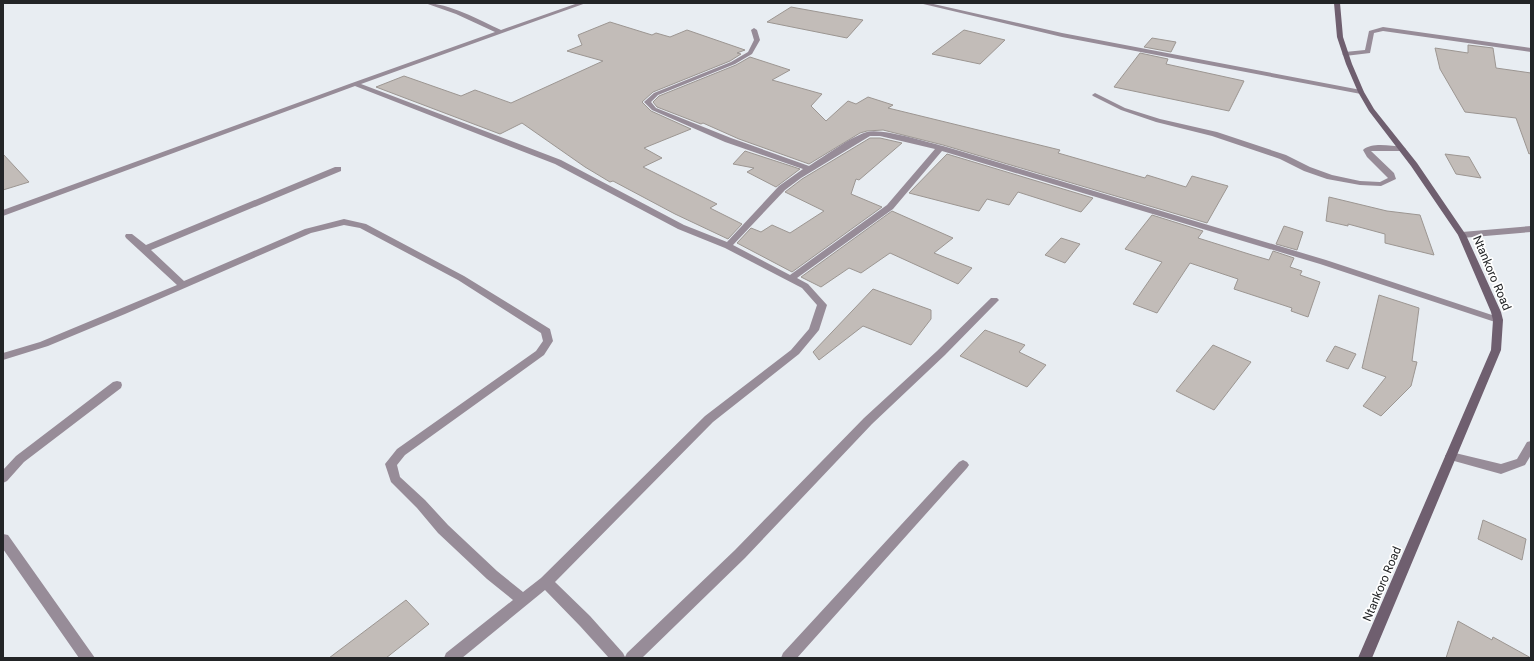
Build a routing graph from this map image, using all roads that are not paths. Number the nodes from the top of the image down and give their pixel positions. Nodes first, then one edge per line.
1 (428, 3) edge
2 (583, 3) edge
3 (922, 3) edge
4 (1337, 3) edge
5 (754, 30) dead end
6 (500, 32) junction
7 (1531, 50) edge
8 (1346, 54) junction
9 (354, 84) junction
10 (1361, 92) junction
11 (1095, 95) dead end
12 (940, 148) junction
13 (1402, 149) junction
14 (338, 169) dead end
15 (810, 169) junction
16 (3, 213) edge
17 (1531, 229) edge
18 (129, 236) dead end
19 (1462, 236) junction
20 (728, 246) junction
21 (145, 249) junction
22 (790, 279) junction
23 (184, 286) junction
24 (994, 300) dead end
25 (1498, 320) junction
26 (3, 357) edge
27 (117, 385) dead end
28 (1531, 445) edge
29 (1451, 456) junction
30 (963, 465) dead end
31 (3, 478) edge
32 (3, 539) edge
33 (546, 582) junction
34 (523, 600) junction
35 (88, 658) edge
36 (451, 658) edge
37 (618, 658) edge
38 (632, 658) edge
39 (788, 658) edge
40 (1365, 658) edge

1 - 6 street
2 - 6 street
3 - 10 street
4 - 8 main road, Ntankoro Road
5 - 15 street
6 - 9 street
7 - 8 street
8 - 10 main road, Ntankoro Road
9 - 16 street
9 - 20 street
10 - 13 main road, Ntankoro Road
11 - 13 street
12 - 15 street
12 - 22 street
12 - 25 street
13 - 19 main road, Ntankoro Road
14 - 21 street
15 - 20 street
17 - 19 street
18 - 21 street
19 - 25 main road, Ntankoro Road
20 - 22 street
21 - 23 street
22 - 33 street
23 - 26 street
23 - 34 street
24 - 38 street
25 - 29 main road, Ntankoro Road
27 - 31 street
28 - 29 street
29 - 40 main road, Ntankoro Road
30 - 39 street
32 - 35 street
33 - 34 street
33 - 37 street
34 - 36 street

